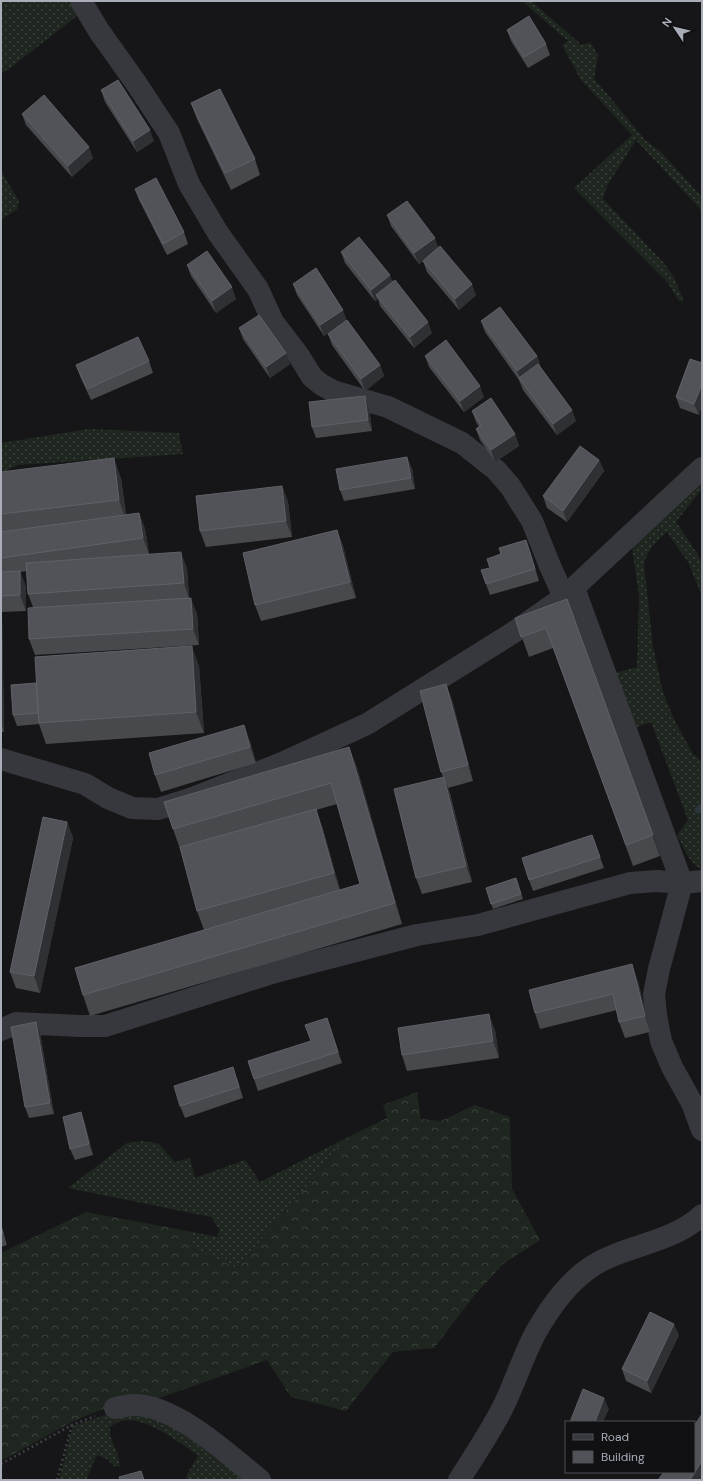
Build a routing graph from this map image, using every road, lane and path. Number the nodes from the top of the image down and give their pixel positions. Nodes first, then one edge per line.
1 (81, 1) edge
2 (702, 468) edge
3 (569, 592) junction
4 (1, 759) edge
5 (692, 882) edge
6 (1, 1030) edge
7 (702, 1130) edge
8 (702, 1215) edge
9 (115, 1408) joint
10 (72, 1425) junction
11 (1, 1464) edge
12 (57, 1480) edge
13 (260, 1480) edge
14 (459, 1480) edge

1 - 3 street
2 - 3 street
3 - 4 street
3 - 5 street
5 - 6 street
5 - 7 street
8 - 14 street
9 - 10 path
9 - 13 street
10 - 11 path
10 - 12 path

